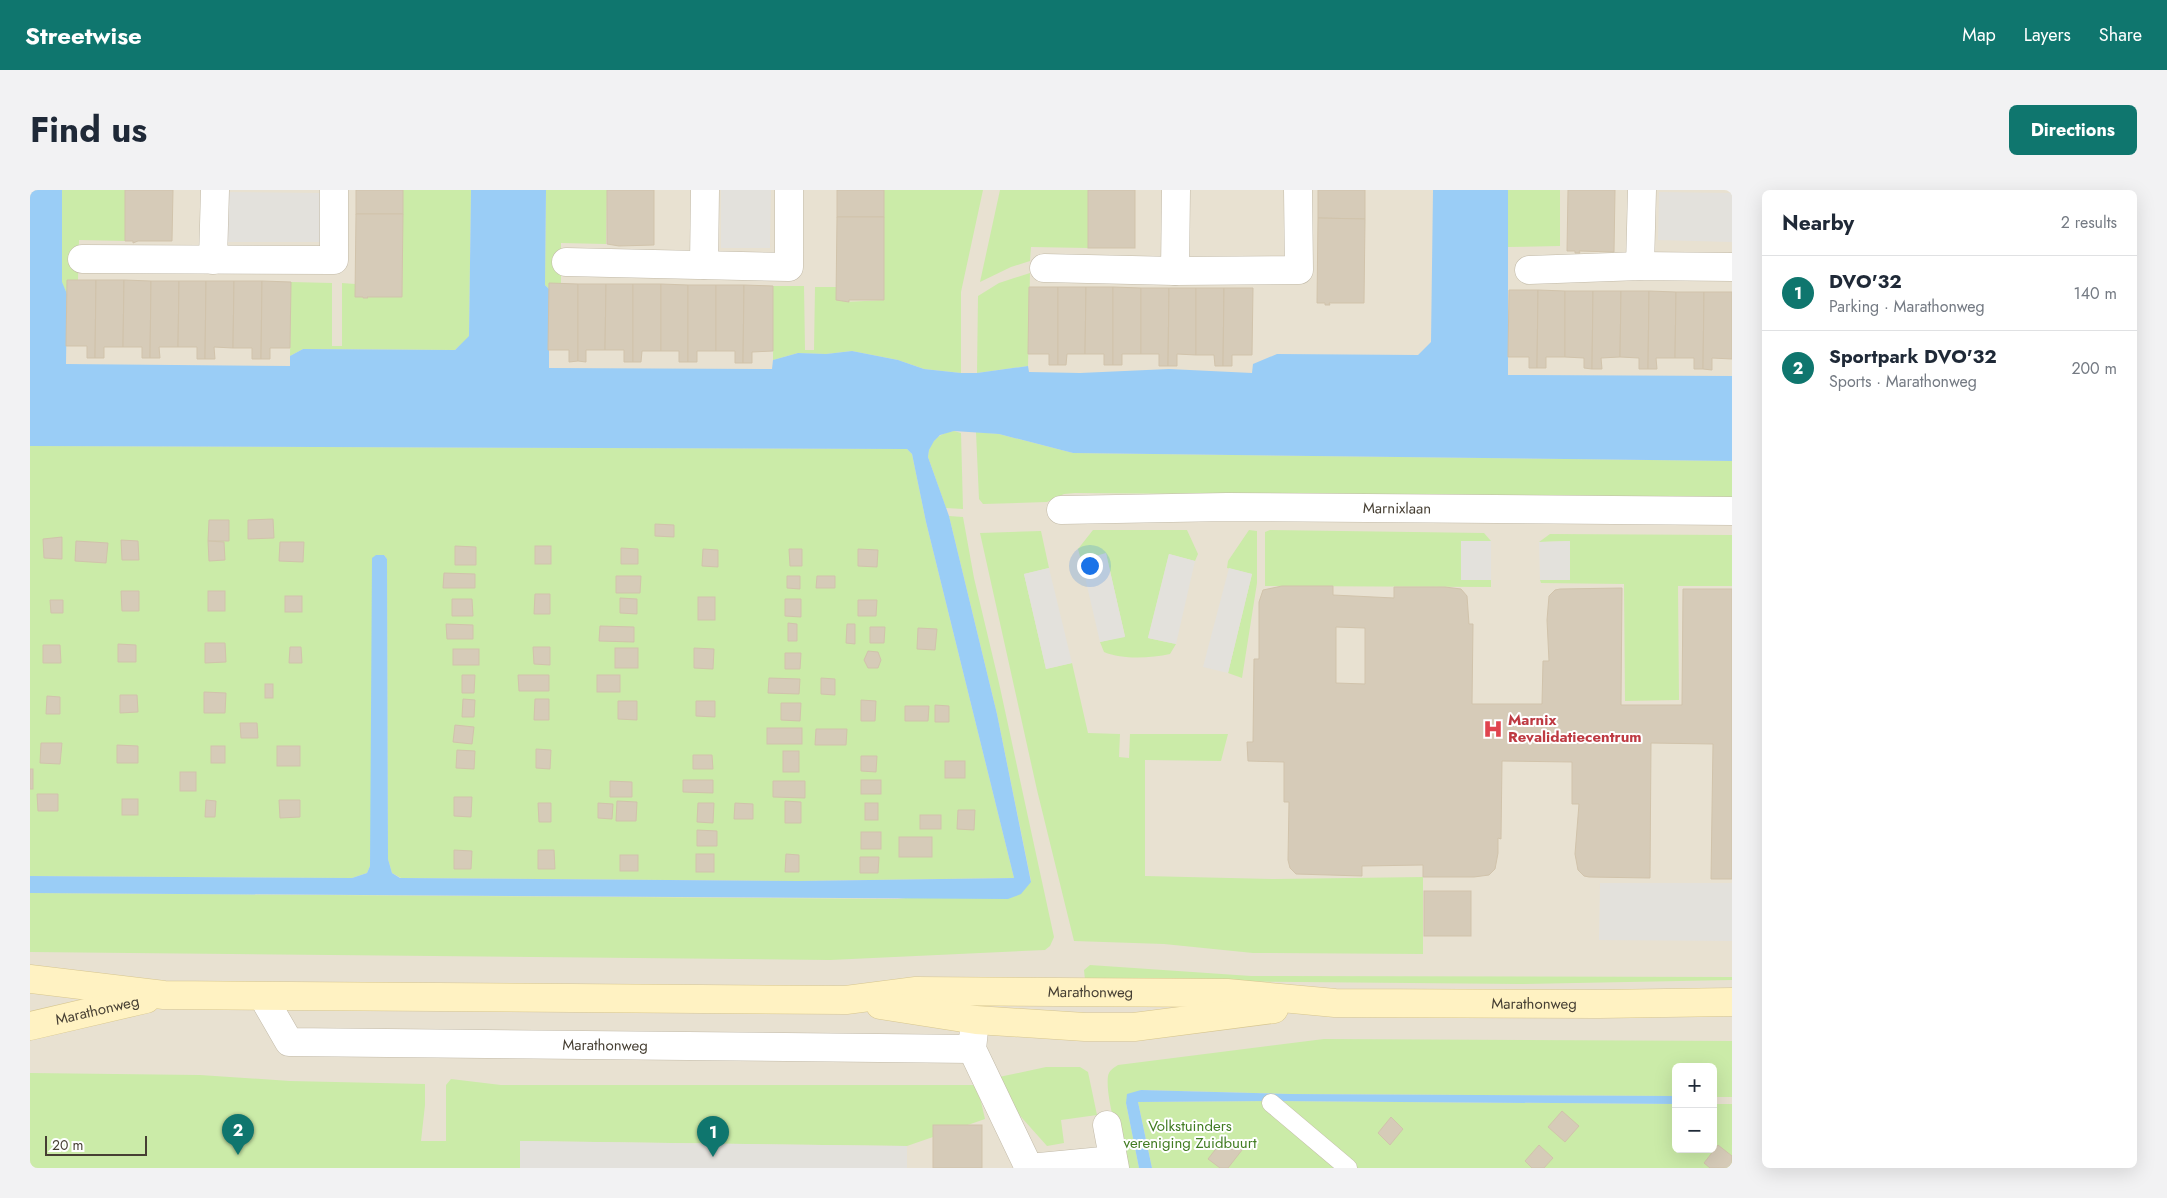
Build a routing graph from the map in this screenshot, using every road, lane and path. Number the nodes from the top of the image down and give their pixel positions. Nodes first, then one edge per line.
1 (215, 190) edge
2 (334, 190) edge
3 (704, 190) edge
4 (789, 190) edge
5 (1176, 190) edge
6 (1298, 190) edge
7 (1642, 190) edge
8 (82, 258) dead end
9 (213, 260) junction
10 (566, 262) dead end
11 (704, 265) junction
12 (1640, 266) junction
13 (1732, 267) edge
14 (1044, 268) dead end
15 (1529, 270) dead end
16 (1174, 271) junction
17 (1062, 510) dead end
18 (1732, 511) edge
19 (30, 979) edge
20 (164, 995) junction
21 (263, 997) junction
22 (846, 1000) junction
23 (1732, 1002) edge
24 (1335, 1003) junction
25 (976, 1020) junction
26 (30, 1026) edge
27 (972, 1049) junction
28 (1272, 1103) dead end
29 (1107, 1125) dead end
30 (1114, 1164) edge
31 (1348, 1168) edge

1 - 9 street
2 - 9 street
3 - 11 street
4 - 11 street
5 - 16 street
6 - 16 street
7 - 12 street
8 - 9 street
10 - 11 street
12 - 13 street
12 - 15 street
14 - 16 street
17 - 18 street, Marnixlaan
19 - 20 main road, Marathonweg
20 - 21 main road, Marathonweg
20 - 26 main road, Marathonweg
21 - 22 main road, Marathonweg
21 - 27 street, Marathonweg
22 - 24 main road, Marathonweg
22 - 25 main road, Marathonweg
23 - 24 main road, Marathonweg
24 - 25 main road, Marathonweg
25 - 27 street
27 - 30 street
28 - 31 lane
29 - 30 street

